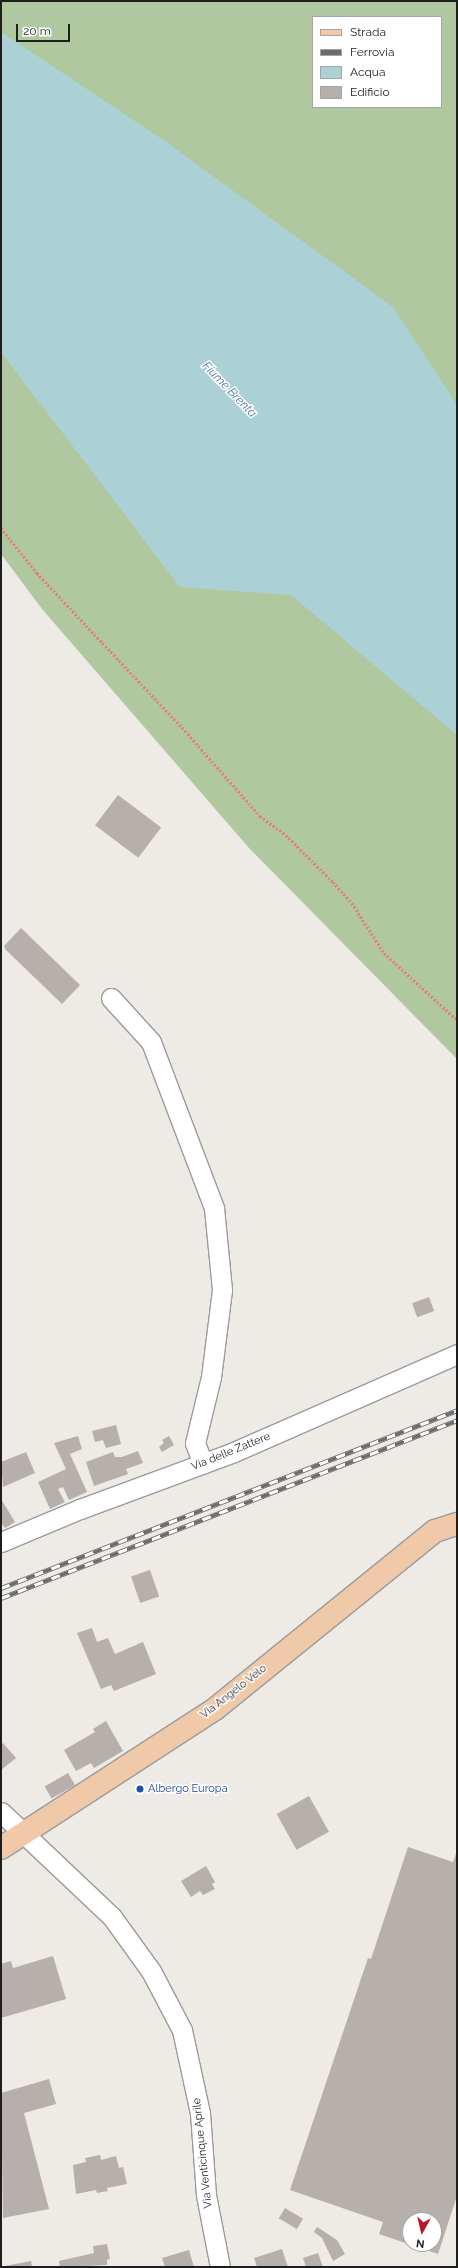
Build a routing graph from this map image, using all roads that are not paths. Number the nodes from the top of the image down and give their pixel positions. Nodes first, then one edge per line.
1 (111, 998) dead end
2 (457, 1354) edge
3 (203, 1464) junction
4 (457, 1524) edge
5 (1, 1542) edge
6 (1, 1812) edge
7 (24, 1835) junction
8 (1, 1848) edge
9 (220, 2267) edge

1 - 3 street
2 - 3 street, Via delle Zattere
3 - 5 street, Via delle Zattere
4 - 7 main road, Via Angelo Velo
6 - 7 street, Via Venticinque Aprile
7 - 8 main road, Via Angelo Velo
7 - 9 street, Via Venticinque Aprile

